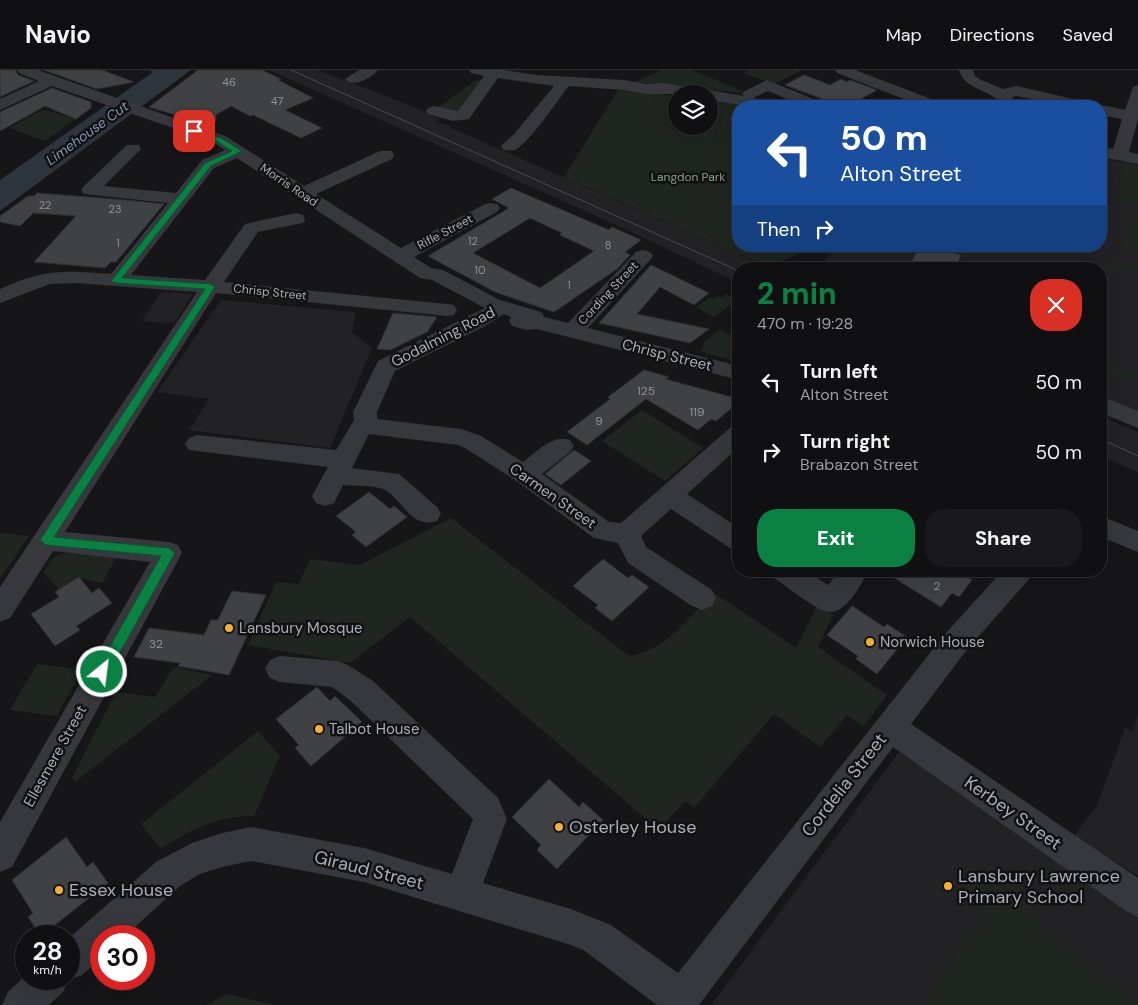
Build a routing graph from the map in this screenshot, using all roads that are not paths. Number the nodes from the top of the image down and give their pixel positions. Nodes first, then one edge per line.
1 (24, 70) edge
2 (371, 70) edge
3 (476, 70) edge
4 (616, 70) edge
5 (842, 70) edge
6 (966, 70) edge
7 (493, 74) junction
8 (353, 78) dead end
9 (565, 78) edge
10 (52, 80) junction
11 (604, 84) junction
12 (668, 89) edge
13 (1138, 90) edge
14 (750, 94) dead end
15 (1001, 94) junction
16 (718, 96) edge
17 (739, 100) edge
18 (793, 100) edge
19 (920, 100) edge
20 (1006, 100) edge
21 (1057, 100) edge
22 (0, 105) edge
23 (434, 111) dead end
24 (1107, 111) edge
25 (1130, 116) junction
26 (509, 146) dead end
27 (133, 149) dead end
28 (238, 151) junction
29 (1107, 153) edge
30 (386, 155) dead end
31 (1120, 156) junction
32 (1138, 159) edge
33 (302, 194) junction
34 (182, 199) junction
35 (491, 208) dead end
36 (296, 218) dead end
37 (643, 256) dead end
38 (399, 257) junction
39 (427, 274) joint
40 (116, 281) junction
41 (211, 287) junction
42 (0, 297) edge
43 (486, 305) junction
44 (447, 310) dead end
45 (574, 331) junction
46 (732, 372) edge
47 (1107, 407) edge
48 (365, 419) junction
49 (1138, 420) edge
50 (732, 439) edge
51 (197, 444) dead end
52 (562, 446) dead end
53 (524, 474) junction
54 (334, 477) junction
55 (670, 496) junction
56 (428, 514) dead end
57 (1107, 529) edge
58 (626, 534) junction
59 (732, 536) edge
60 (46, 540) junction
61 (1138, 542) edge
62 (794, 577) edge
63 (1014, 577) edge
64 (850, 578) dead end
65 (702, 598) dead end
66 (0, 610) edge
67 (280, 669) dead end
68 (890, 726) junction
69 (0, 855) edge
70 (462, 894) junction
71 (1138, 899) edge
72 (80, 952) edge
73 (38, 990) edge
74 (679, 1002) edge
75 (21, 1005) edge

1 - 10 street, Morris Road
2 - 8 street
3 - 7 street
4 - 11 street
5 - 19 street
6 - 15 street
7 - 9 street
7 - 23 street
9 - 11 street
9 - 26 street
10 - 22 street
10 - 28 street, Morris Road
11 - 12 street
13 - 25 street
14 - 18 street
15 - 20 street
15 - 21 street
16 - 17 street
24 - 25 street
25 - 31 street
27 - 34 street
28 - 33 street, Morris Road
28 - 34 street
29 - 31 street
30 - 33 street
31 - 32 street
33 - 38 street, Morris Road
34 - 40 street
35 - 38 street, Rifle Street
36 - 41 street
37 - 45 street, Cording Street
38 - 39 street, Morris Road
39 - 43 street, Morris Road
40 - 41 street, Chrisp Street
40 - 42 street, Chrisp Street
41 - 44 street, Chrisp Street
41 - 60 street
43 - 45 street, Chrisp Street
43 - 48 street, Godalming Road
45 - 46 street, Chrisp Street
47 - 49 street
48 - 53 street, Carmen Street
48 - 54 street
50 - 55 street
51 - 54 street
52 - 53 street
53 - 58 street, Carmen Street
54 - 56 street
55 - 58 street
55 - 59 street
57 - 61 street
58 - 65 street
60 - 66 street
60 - 69 street, Ellesmere Street
62 - 64 street
63 - 68 street, Cordelia Street
67 - 70 street
68 - 71 street, Kerbey Street
68 - 74 street, Cordelia Street
70 - 72 street, Giraud Street
70 - 74 street, Giraud Street
73 - 75 street

